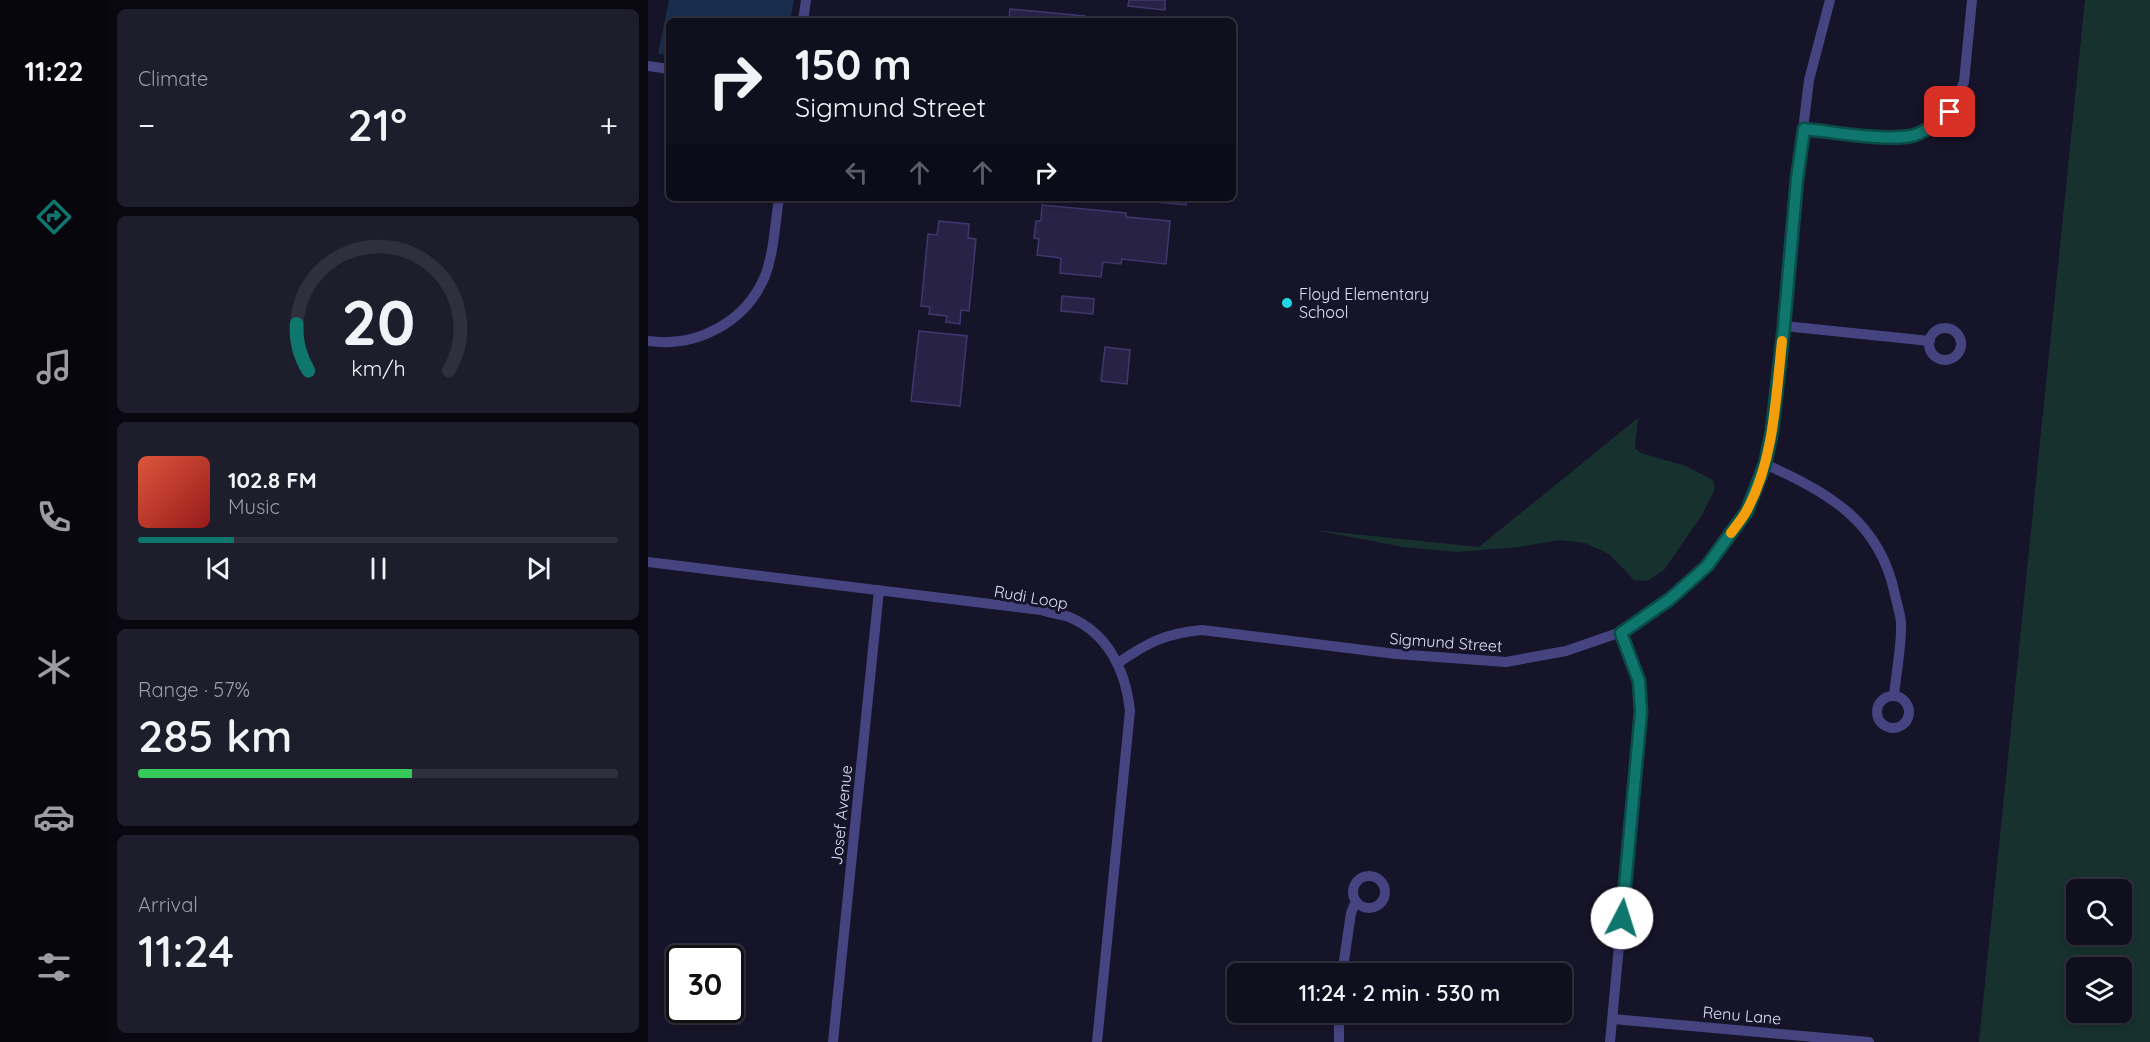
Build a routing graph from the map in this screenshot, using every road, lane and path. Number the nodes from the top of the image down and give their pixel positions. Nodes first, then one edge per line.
1 (806, 0) edge
2 (1830, 0) edge
3 (1972, 0) edge
4 (803, 18) edge
5 (648, 66) edge
6 (666, 69) edge
7 (1804, 129) junction
8 (779, 201) edge
9 (1784, 326) junction
10 (648, 341) edge
11 (1930, 341) dead end
12 (1765, 464) junction
13 (648, 562) edge
14 (879, 591) junction
15 (1621, 633) junction
16 (1118, 663) junction
17 (1894, 696) dead end
18 (1356, 901) dead end
19 (1344, 963) edge
20 (1613, 1019) junction
21 (1339, 1023) edge
22 (1846, 1041) edge
23 (833, 1042) edge
24 (1097, 1042) edge
25 (1339, 1042) edge
26 (1610, 1042) edge
27 (1869, 1042) edge

1 - 4 street
2 - 7 street, Sigmund Street
3 - 7 street
5 - 6 street
7 - 9 street, Sigmund Street
8 - 10 street
9 - 11 street
9 - 12 street, Sigmund Street
12 - 15 street, Sigmund Street
12 - 17 street
13 - 14 street, Rudi Loop
14 - 16 street, Rudi Loop
14 - 23 street, Josef Avenue
15 - 16 street, Sigmund Street
15 - 20 street
16 - 24 street, Rudi Loop
18 - 19 street
20 - 22 street, Renu Lane
20 - 26 street
21 - 25 street
22 - 27 street, Renu Lane

